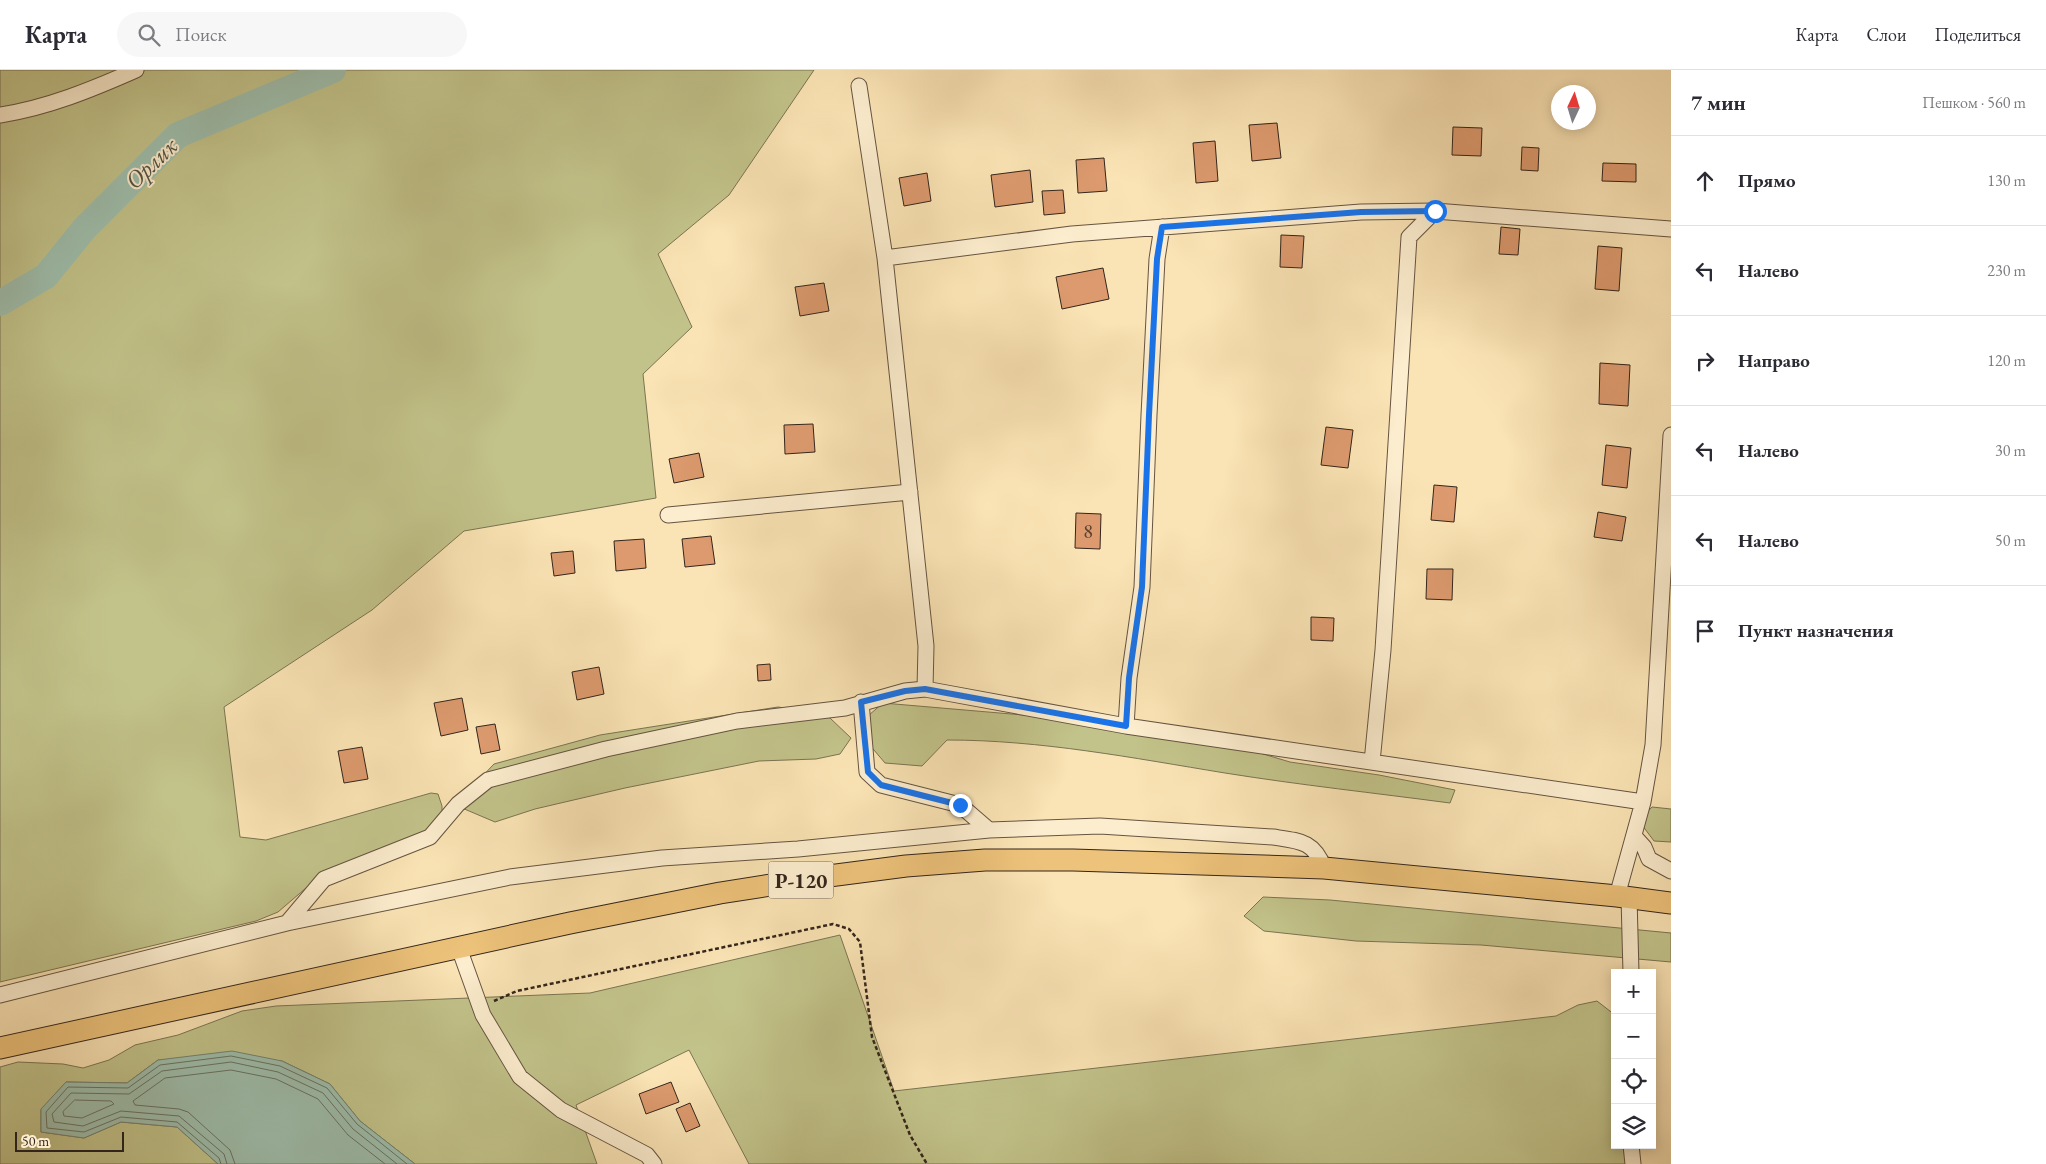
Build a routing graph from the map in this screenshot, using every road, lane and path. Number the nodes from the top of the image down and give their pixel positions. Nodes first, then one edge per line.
1 (136, 70) edge
2 (859, 86) dead end
3 (0, 115) edge
4 (1435, 211) junction
5 (1162, 227) junction
6 (1671, 229) edge
7 (885, 258) junction
8 (1671, 436) edge
9 (910, 492) junction
10 (668, 515) dead end
11 (925, 689) junction
12 (861, 702) junction
13 (1126, 726) junction
14 (1372, 762) junction
15 (1643, 802) junction
16 (989, 830) junction
17 (1634, 836) junction
18 (1324, 868) junction
19 (1671, 871) edge
20 (1623, 896) junction
21 (1671, 903) edge
22 (287, 923) junction
23 (459, 948) junction
24 (1631, 969) edge
25 (0, 995) edge
26 (480, 1007) junction
27 (0, 1048) edge
28 (1631, 1149) edge
29 (654, 1164) edge
30 (927, 1164) edge
31 (1633, 1164) edge

1 - 3 street
2 - 7 street
4 - 5 street
4 - 6 street
4 - 14 street
5 - 7 street
5 - 13 street
7 - 9 street
8 - 15 street
9 - 10 street
9 - 11 street
11 - 12 street
11 - 13 street
12 - 16 street
12 - 22 street
13 - 14 street
14 - 15 street
15 - 17 street
16 - 18 street
16 - 22 street
17 - 19 street
17 - 20 street
18 - 20 highway, Р-120
18 - 23 highway, Р-120
20 - 21 highway, Р-120
20 - 24 street
22 - 25 street
23 - 26 street
23 - 27 highway, Р-120
26 - 29 street
26 - 30 path
28 - 31 street

